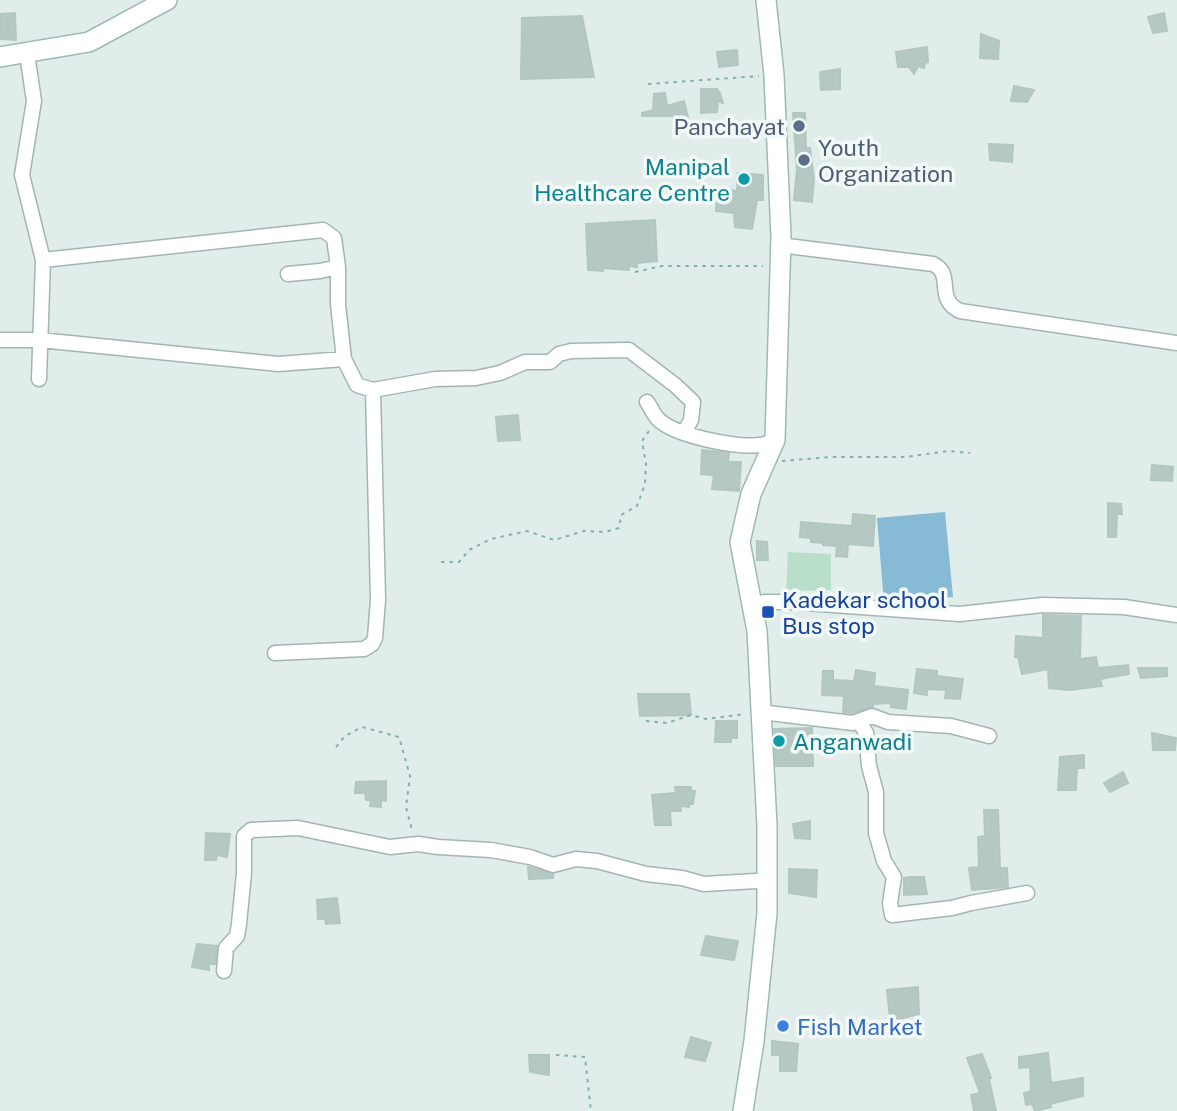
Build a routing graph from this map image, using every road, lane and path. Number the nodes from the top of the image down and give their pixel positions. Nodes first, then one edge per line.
1 (167, 0) edge
2 (766, 0) edge
3 (27, 54) junction
4 (0, 57) edge
5 (774, 75) junction
6 (648, 84) dead end
7 (779, 245) junction
8 (43, 260) junction
9 (338, 267) junction
10 (635, 272) dead end
11 (780, 273) junction
12 (288, 274) dead end
13 (0, 340) edge
14 (40, 340) junction
15 (1177, 343) edge
16 (344, 359) junction
17 (39, 379) dead end
18 (373, 390) junction
19 (648, 402) dead end
20 (659, 421) junction
21 (684, 433) junction
22 (775, 440) junction
23 (970, 453) dead end
24 (777, 461) dead end
25 (441, 562) dead end
26 (753, 608) junction
27 (1177, 615) edge
28 (275, 653) dead end
29 (760, 712) junction
30 (646, 721) dead end
31 (859, 721) junction
32 (989, 736) dead end
33 (336, 747) dead end
34 (418, 844) junction
35 (767, 882) junction
36 (1027, 893) dead end
37 (224, 971) dead end
38 (556, 1055) dead end
39 (591, 1111) edge
40 (743, 1111) edge

1 - 3 main road
2 - 5 main road
3 - 4 main road
3 - 8 street
5 - 6 path
5 - 7 main road
7 - 11 main road
7 - 15 street
8 - 9 street
8 - 14 street
9 - 12 street
9 - 16 street
10 - 11 path
11 - 22 main road
13 - 14 street
14 - 16 street
14 - 17 street
16 - 18 street
18 - 21 street
18 - 28 street
19 - 20 street
20 - 21 street
20 - 25 path
21 - 22 street
22 - 26 main road
23 - 24 path
26 - 27 street
26 - 29 main road
29 - 30 path
29 - 31 street
29 - 35 main road
31 - 32 street
31 - 36 street
33 - 34 path
34 - 35 street
34 - 37 street
35 - 40 main road
38 - 39 path

